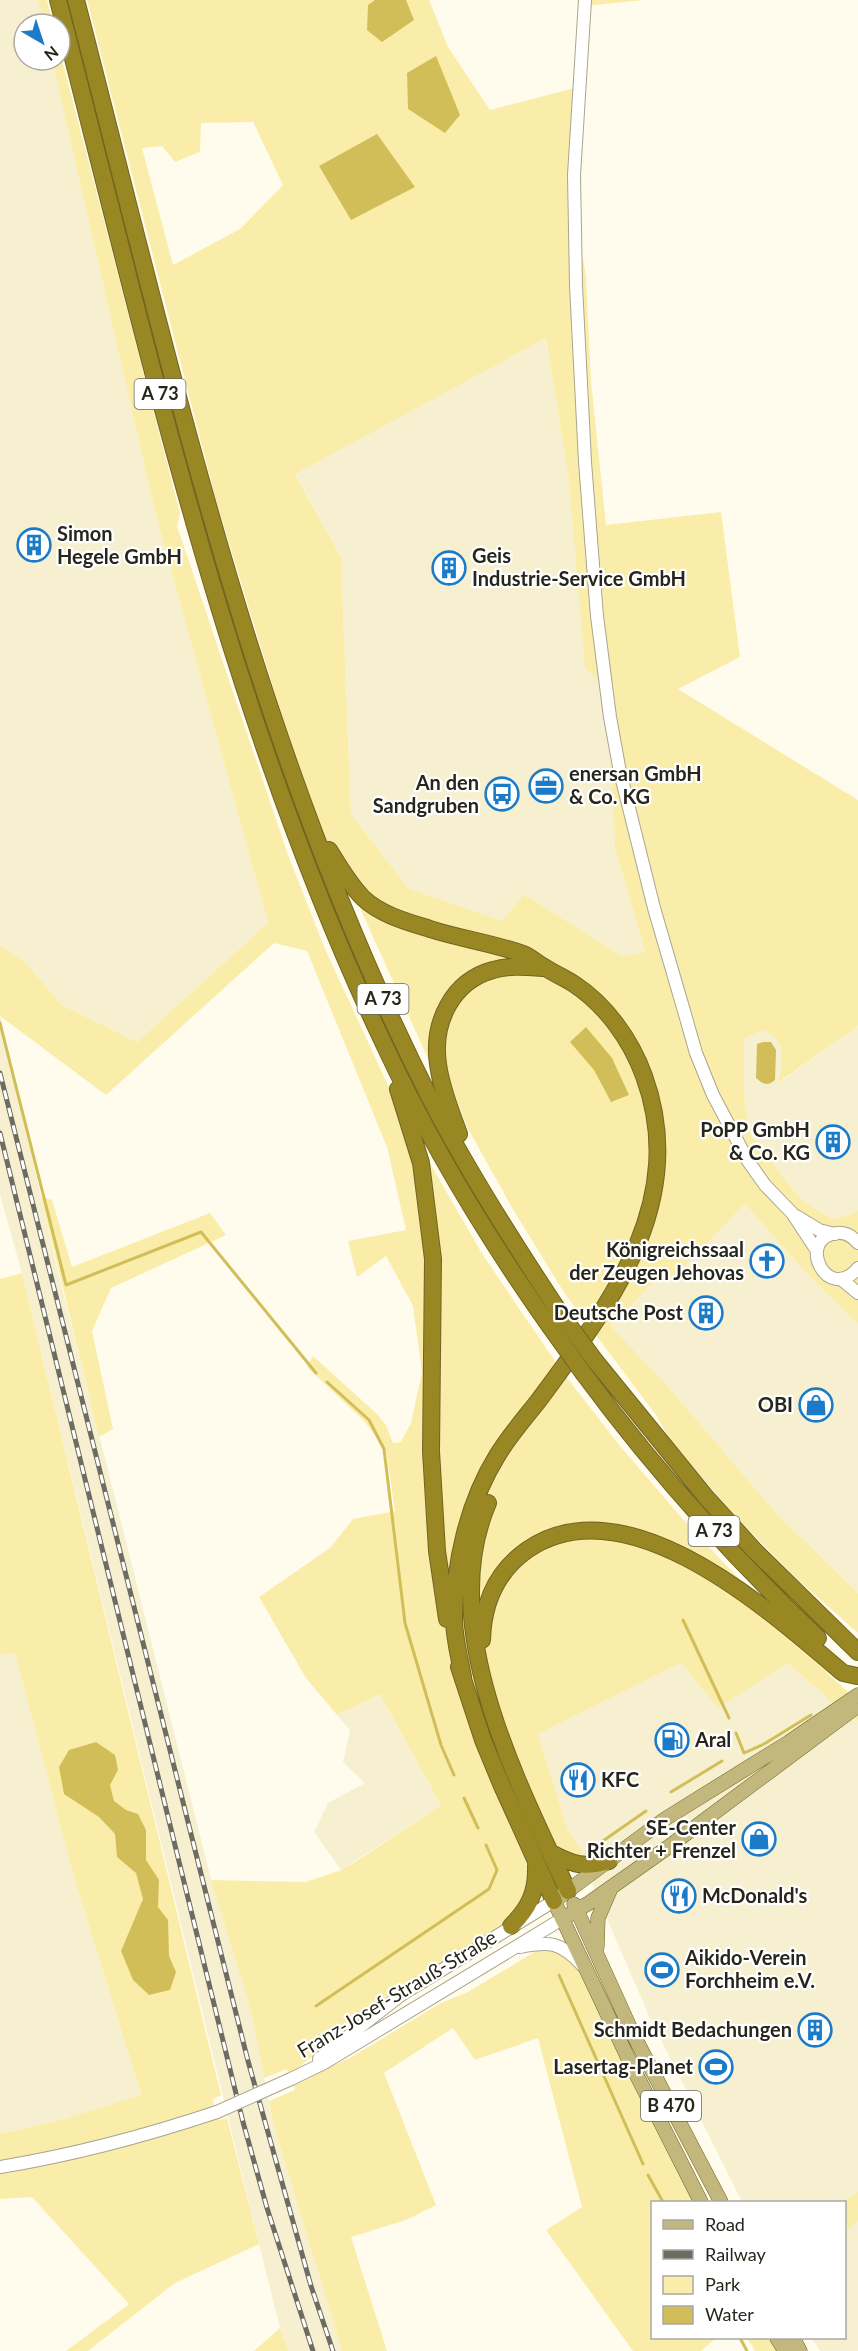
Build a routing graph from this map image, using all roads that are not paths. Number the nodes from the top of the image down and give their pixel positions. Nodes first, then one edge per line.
1 (58, 0) edge
2 (76, 0) edge
3 (585, 0) edge
4 (310, 822) junction
5 (546, 968) junction
6 (384, 1045) junction
7 (469, 1170) junction
8 (792, 1213) junction
9 (835, 1234) junction
10 (858, 1243) edge
11 (817, 1251) junction
12 (858, 1268) edge
13 (841, 1279) junction
14 (858, 1293) edge
15 (555, 1319) junction
16 (590, 1368) junction
17 (542, 1396) junction
18 (858, 1652) edge
19 (857, 1676) edge
20 (463, 1677) junction
21 (485, 1682) junction
22 (858, 1695) edge
23 (858, 1706) edge
24 (739, 1773) junction
25 (731, 1800) junction
26 (543, 1857) junction
27 (609, 1861) junction
28 (612, 1887) junction
29 (568, 1891) junction
30 (554, 1901) junction
31 (577, 1910) junction
32 (562, 1919) junction
33 (512, 1926) junction
34 (513, 1948) junction
35 (597, 1955) junction
36 (584, 1968) junction
37 (295, 2077) junction
38 (0, 2167) edge
39 (700, 2201) edge
40 (720, 2201) edge

1 - 6 highway, A 73
2 - 4 highway, A 73
3 - 8 main road
4 - 5 highway
4 - 7 highway, A 73
5 - 7 highway
5 - 17 highway
6 - 15 highway, A 73
6 - 20 highway
7 - 15 highway, A 73
8 - 9 main road
8 - 11 main road
9 - 10 main road
9 - 11 main road
11 - 13 main road
12 - 13 main road
13 - 14 main road
15 - 16 highway, A 73, bridge
16 - 18 highway, A 73
16 - 19 highway, A 73
17 - 20 highway
17 - 21 highway
19 - 21 highway
20 - 26 highway
21 - 26 highway
22 - 24 main road, Franz-Josef-Strauß-Straße
23 - 25 main road, Franz-Josef-Strauß-Straße
24 - 25 main road
24 - 27 main road, Franz-Josef-Strauß-Straße
25 - 28 main road, Franz-Josef-Strauß-Straße
26 - 27 highway
26 - 29 highway
26 - 30 highway
26 - 33 highway
27 - 29 main road, Franz-Josef-Strauß-Straße
28 - 31 main road, Franz-Josef-Strauß-Straße
28 - 35 main road
29 - 30 main road, Franz-Josef-Strauß-Straße
29 - 31 main road, B 470
30 - 32 main road, B 470
30 - 33 main road, Franz-Josef-Strauß-Straße
31 - 32 main road, Franz-Josef-Strauß-Straße
31 - 35 main road, B 470
32 - 34 main road, Franz-Josef-Strauß-Straße
32 - 36 main road, B 470
33 - 37 main road, Franz-Josef-Strauß-Straße
34 - 36 main road
34 - 37 main road, Franz-Josef-Strauß-Straße
35 - 40 main road, B 470
36 - 39 main road, B 470
37 - 38 main road, bridge

